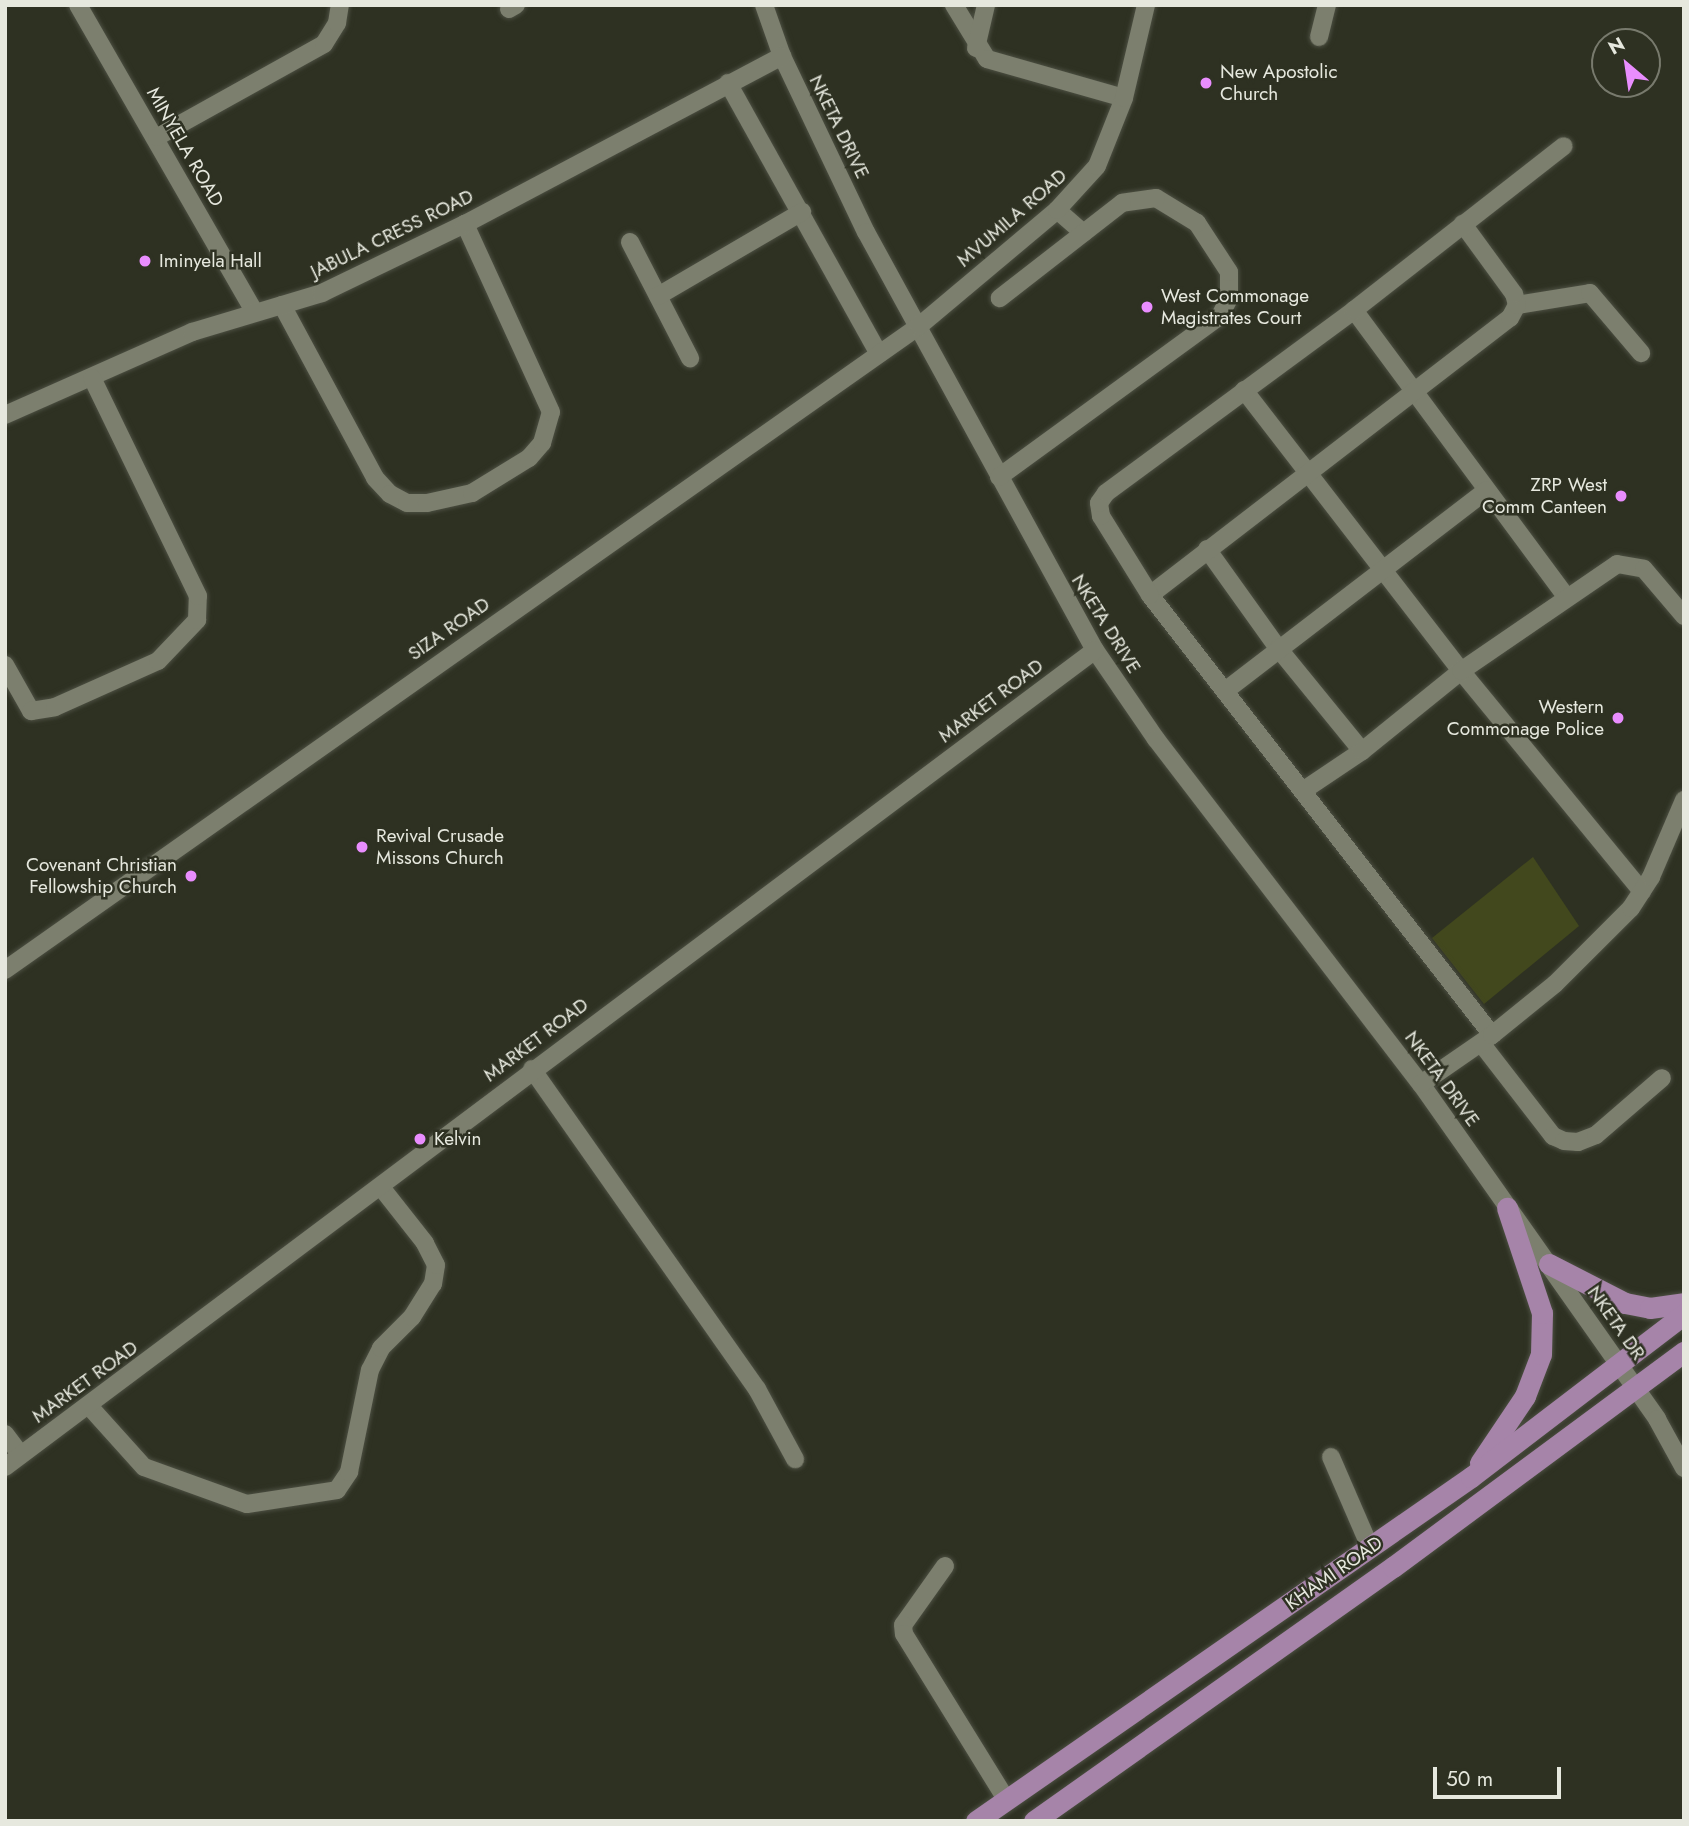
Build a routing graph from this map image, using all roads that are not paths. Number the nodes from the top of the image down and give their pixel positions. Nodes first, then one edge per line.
1 (78, 5) edge
2 (340, 5) edge
3 (764, 5) edge
4 (954, 5) edge
5 (986, 5) edge
6 (1146, 5) edge
7 (1327, 5) edge
8 (1320, 37) dead end
9 (976, 48) junction
10 (782, 56) junction
11 (728, 83) junction
12 (1124, 98) junction
13 (157, 137) junction
14 (1564, 146) dead end
15 (1058, 210) junction
16 (802, 212) junction
17 (465, 224) junction
18 (1463, 224) junction
19 (1083, 233) junction
20 (630, 242) dead end
21 (658, 296) junction
22 (1000, 298) dead end
23 (282, 305) junction
24 (1517, 305) junction
25 (1354, 310) junction
26 (254, 311) junction
27 (919, 326) junction
28 (1641, 353) dead end
29 (878, 354) junction
30 (690, 358) dead end
31 (92, 378) junction
32 (1244, 390) junction
33 (1413, 390) junction
34 (5, 415) edge
35 (1308, 472) junction
36 (999, 477) junction
37 (1487, 490) junction
38 (1208, 549) junction
39 (1381, 571) junction
40 (1150, 594) junction
41 (1566, 597) junction
42 (1684, 616) edge
43 (1278, 648) junction
44 (1095, 649) junction
45 (5, 665) edge
46 (1461, 671) junction
47 (1225, 691) junction
48 (1362, 751) junction
49 (1304, 790) junction
50 (1684, 800) edge
51 (1642, 891) junction
52 (5, 970) edge
53 (1487, 1039) junction
54 (532, 1069) junction
55 (1662, 1078) dead end
56 (1422, 1084) junction
57 (381, 1187) junction
58 (1507, 1208) junction
59 (1549, 1264) junction
60 (1684, 1303) edge
61 (1684, 1314) edge
62 (1684, 1352) edge
63 (1619, 1365) junction
64 (1636, 1388) junction
65 (89, 1406) junction
66 (5, 1434) edge
67 (21, 1455) junction
68 (1331, 1457) dead end
69 (795, 1459) dead end
70 (5, 1467) edge
71 (1684, 1468) edge
72 (1471, 1477) junction
73 (1370, 1547) junction
74 (945, 1566) dead end
75 (994, 1812) edge
76 (1034, 1821) edge

1 - 13 street, MINYELA ROAD
2 - 13 street
3 - 10 street, NKETA DRIVE
4 - 9 street
5 - 9 street
6 - 12 street, MVUMILA ROAD
7 - 8 street
9 - 12 street
10 - 11 street, JABULA CRESS ROAD
10 - 27 street, NKETA DRIVE
11 - 16 street
11 - 17 street, JABULA CRESS ROAD
12 - 15 street, MVUMILA ROAD
13 - 26 street, MINYELA ROAD
14 - 18 street
15 - 19 street
15 - 27 street, MVUMILA ROAD
16 - 21 street
16 - 29 street
17 - 23 street, JABULA CRESS ROAD
17 - 23 street
18 - 24 street
18 - 25 street
19 - 22 street
19 - 36 street
20 - 21 street
21 - 30 street
23 - 26 street, JABULA CRESS ROAD
24 - 28 street
24 - 33 street
25 - 32 street
25 - 33 street
26 - 31 street, JABULA CRESS ROAD
27 - 29 street, SIZA ROAD
27 - 36 street, NKETA DRIVE
29 - 52 street, SIZA ROAD
31 - 34 street, JABULA CRESS ROAD
31 - 45 street
32 - 35 street
32 - 40 street
33 - 35 street
33 - 37 street
35 - 38 street
35 - 39 street
36 - 44 street, NKETA DRIVE
37 - 39 street
37 - 41 street
38 - 40 street
38 - 43 street
39 - 43 street
39 - 46 street
40 - 47 street
41 - 42 street
41 - 46 street
43 - 47 street
43 - 48 street
44 - 54 street, MARKET ROAD
44 - 56 street, NKETA DRIVE
46 - 48 street
46 - 51 street
47 - 49 street
48 - 49 street
49 - 53 street
50 - 51 street
51 - 53 street
53 - 55 street
53 - 56 street
54 - 57 street, MARKET ROAD
54 - 69 street
56 - 58 street, NKETA DRIVE
57 - 65 street, MARKET ROAD
57 - 65 street
58 - 59 street, NKETA DR
58 - 72 main road
59 - 60 main road
59 - 63 street, NKETA DR
61 - 63 main road, KHAMI ROAD
62 - 64 main road, KHAMI ROAD
63 - 64 street, NKETA DR
63 - 72 main road, KHAMI ROAD
64 - 71 street, NKETA DR
64 - 76 main road, KHAMI ROAD
65 - 67 street, MARKET ROAD
66 - 67 street
67 - 70 street, MARKET ROAD
68 - 73 street
72 - 73 main road, KHAMI ROAD
73 - 75 main road, KHAMI ROAD
74 - 75 street

